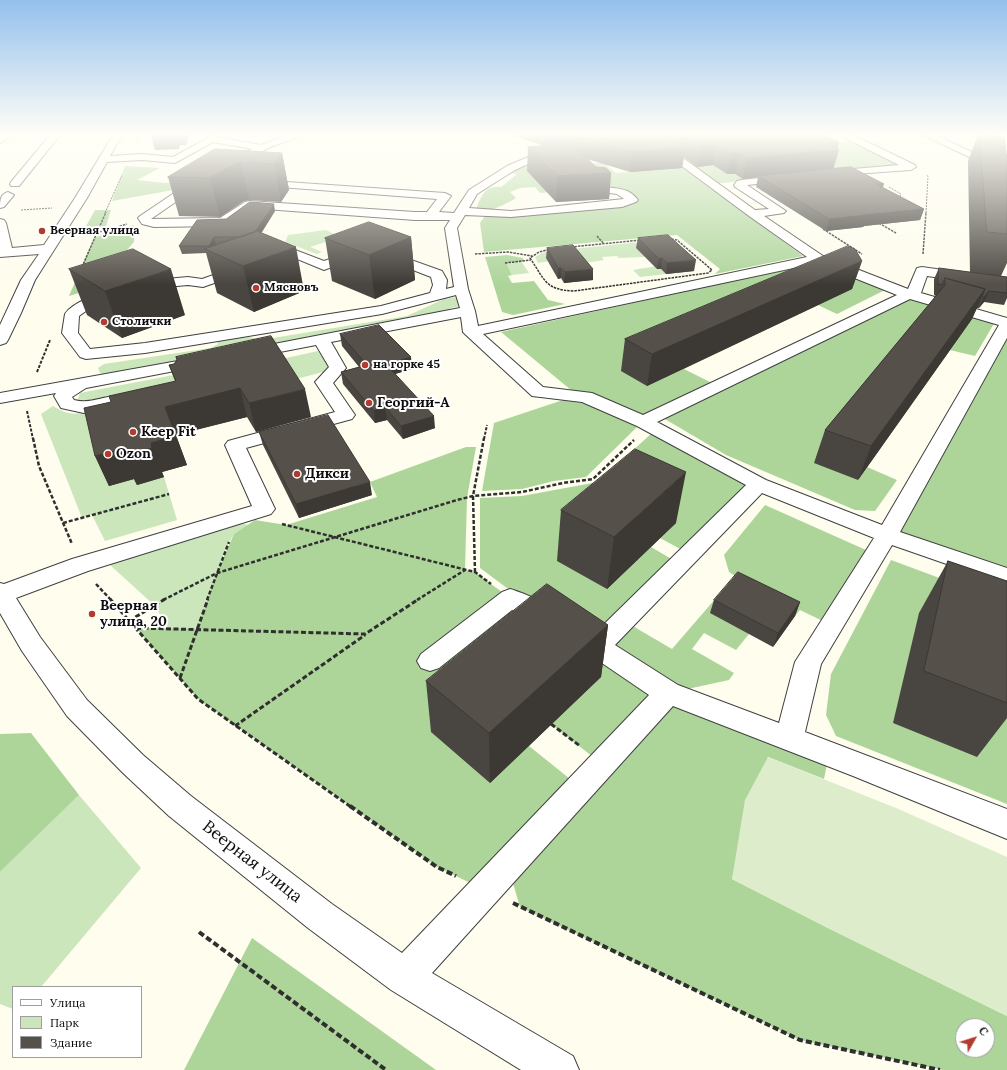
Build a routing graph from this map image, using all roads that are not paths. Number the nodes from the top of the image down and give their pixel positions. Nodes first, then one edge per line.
1 (88, 185) edge
2 (195, 185) edge
3 (290, 185) edge
4 (485, 185) edge
5 (595, 185) edge
6 (713, 185) edge
7 (739, 185) edge
8 (460, 214) junction
9 (753, 214) junction
10 (430, 215) junction
11 (0, 223) edge
12 (47, 249) junction
13 (3, 252) edge
14 (818, 259) junction
15 (1007, 283) edge
16 (461, 289) junction
17 (908, 294) junction
18 (435, 296) junction
19 (10, 307) junction
20 (468, 311) junction
21 (0, 324) edge
22 (1007, 324) edge
23 (471, 332) junction
24 (321, 339) junction
25 (0, 340) edge
26 (236, 355) edge
27 (214, 359) edge
28 (81, 383) junction
29 (139, 395) edge
30 (0, 398) edge
31 (647, 424) junction
32 (759, 484) junction
33 (887, 535) junction
34 (1007, 577) edge
35 (0, 594) edge
36 (597, 647) junction
37 (430, 661) dead end
38 (668, 693) junction
39 (789, 739) junction
40 (1007, 824) edge
41 (404, 977) junction
42 (559, 1070) edge

1 - 12 street
2 - 10 street
3 - 10 street
4 - 8 street
5 - 8 street
6 - 9 street
7 - 9 street
8 - 10 street
8 - 16 street
9 - 14 street
11 - 13 street
12 - 13 street
12 - 19 street
14 - 17 street
14 - 23 street
15 - 17 street
16 - 18 street
16 - 20 street
17 - 22 street
17 - 31 street
18 - 18 street
19 - 21 street
19 - 25 street
20 - 23 street
20 - 24 street
22 - 33 street
23 - 31 street
24 - 26 street
24 - 35 street
27 - 28 street
28 - 29 street
28 - 30 street
31 - 32 street
32 - 33 street
32 - 36 street
33 - 34 street
33 - 39 street
35 - 41 street, Веерная улица
36 - 37 street
36 - 38 street
38 - 39 street
38 - 41 street
39 - 40 street
41 - 42 street, Веерная улица

